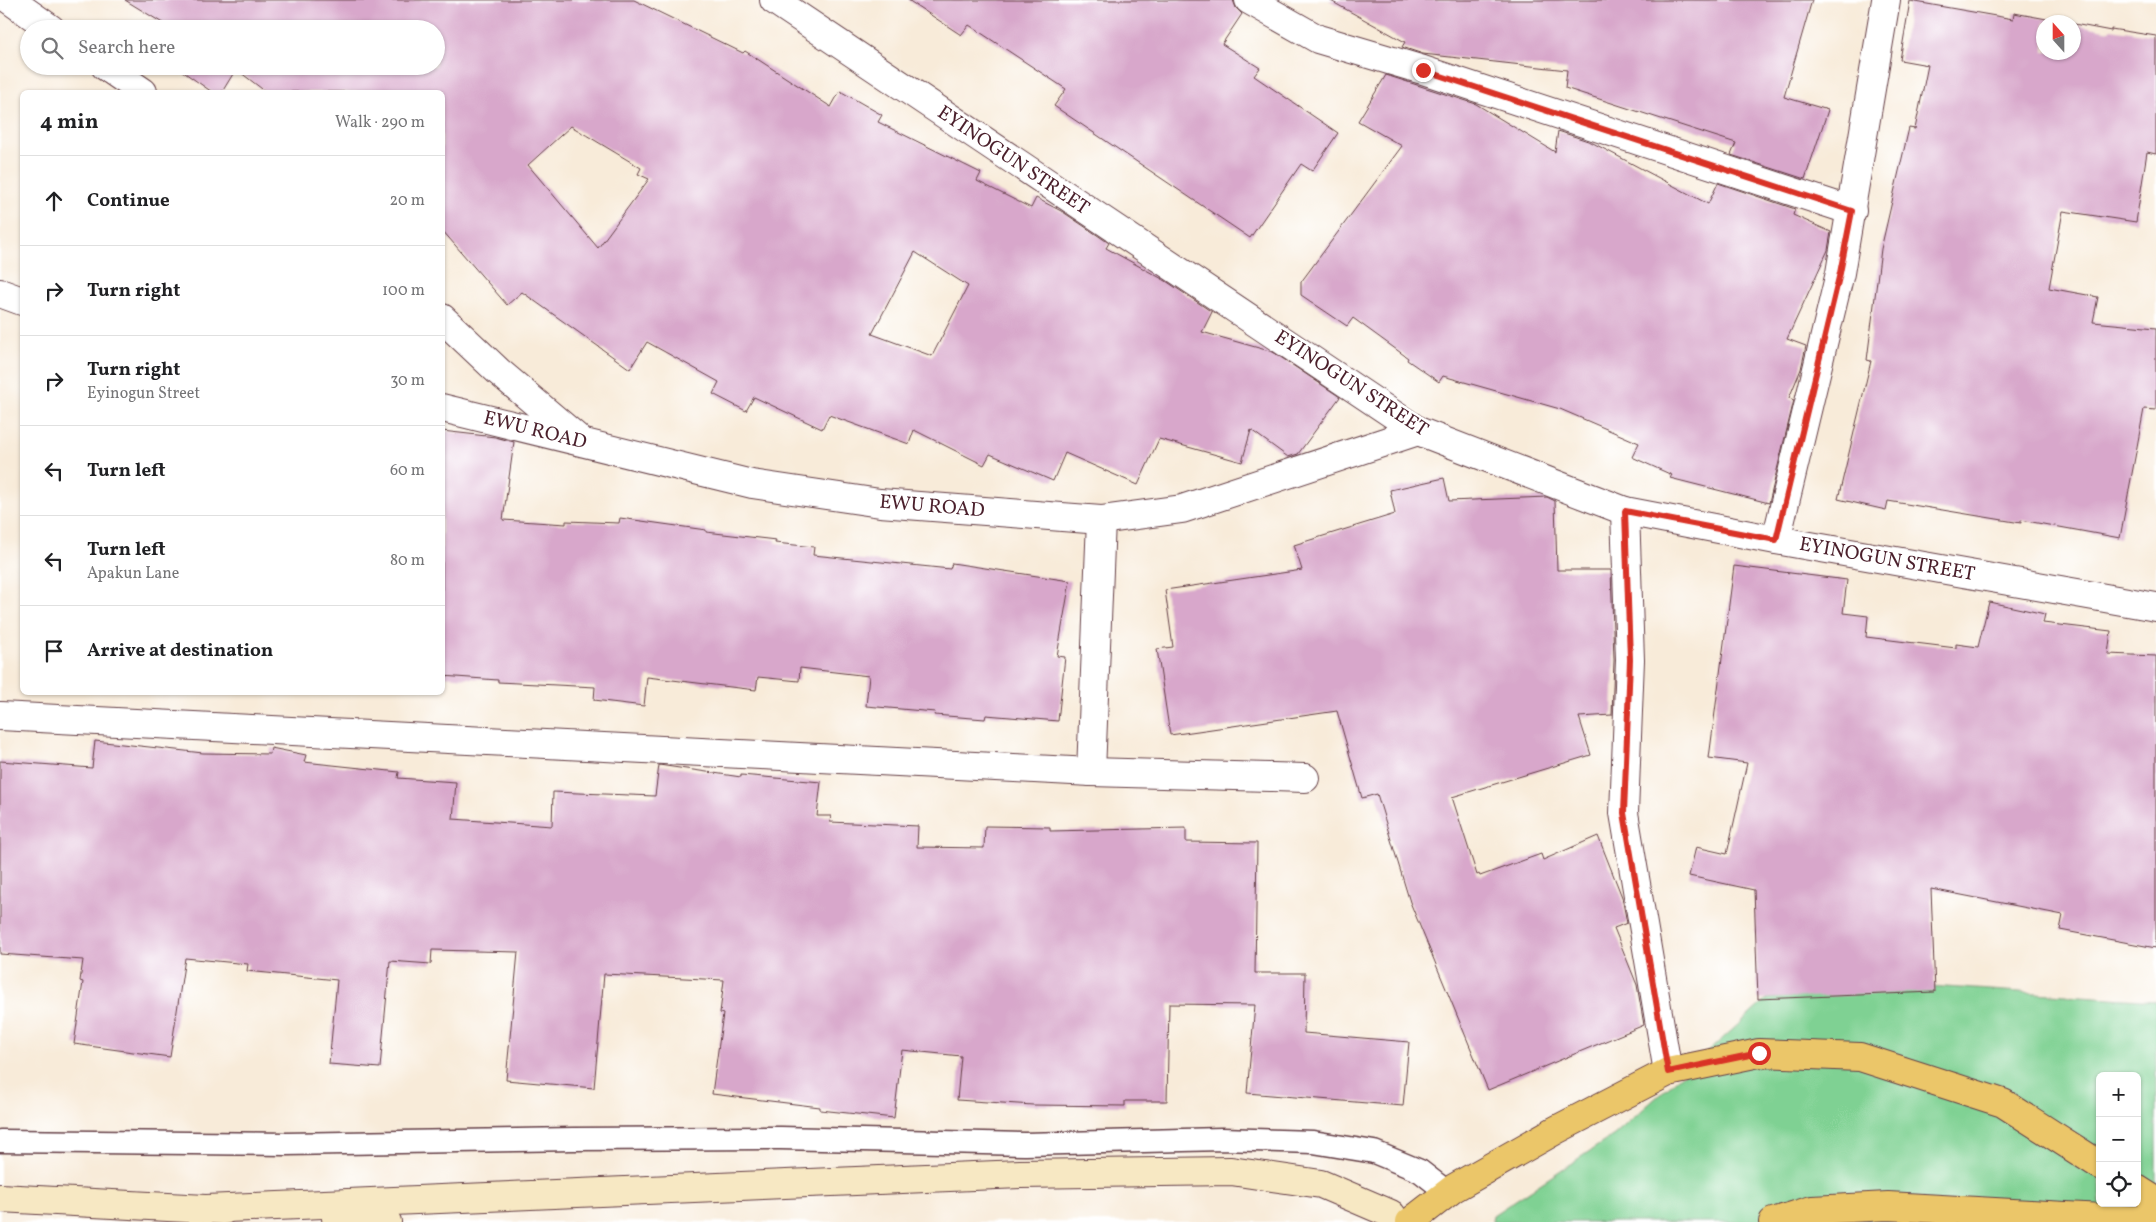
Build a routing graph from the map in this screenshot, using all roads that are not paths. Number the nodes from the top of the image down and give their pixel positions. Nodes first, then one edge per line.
1 (10, 0) edge
2 (774, 0) edge
3 (1249, 0) edge
4 (1886, 0) edge
5 (38, 20) edge
6 (118, 75) edge
7 (140, 90) edge
8 (1852, 211) junction
9 (0, 293) edge
10 (20, 300) edge
11 (445, 321) edge
12 (445, 409) edge
13 (1418, 431) junction
14 (581, 442) junction
15 (1625, 511) junction
16 (1101, 520) junction
17 (1776, 540) junction
18 (2156, 607) edge
19 (0, 716) edge
20 (1091, 772) junction
21 (1305, 778) dead end
22 (1668, 1072) junction
23 (0, 1141) edge
24 (2096, 1162) edge
25 (1454, 1188) junction
26 (2141, 1192) edge
27 (0, 1198) edge
28 (2156, 1201) edge
29 (206, 1209) junction
30 (2156, 1221) edge
31 (387, 1222) edge
32 (1396, 1222) edge
33 (1410, 1222) edge
34 (1773, 1222) edge

1 - 5 street
2 - 13 street, EYINOGUN STREET
3 - 8 street
4 - 8 street
6 - 7 street
8 - 17 street
9 - 10 street
11 - 14 street
12 - 14 street, EWU ROAD
13 - 15 street, EYINOGUN STREET
13 - 16 street, EWU ROAD
14 - 16 street, EWU ROAD
15 - 17 street, EYINOGUN STREET
15 - 22 street
16 - 20 street
17 - 18 street, EYINOGUN STREET
19 - 20 street
20 - 21 street
22 - 24 main road
22 - 25 main road
23 - 25 lane
25 - 33 main road
26 - 28 main road
27 - 29 main road
29 - 31 main road
29 - 32 main road
30 - 34 main road

